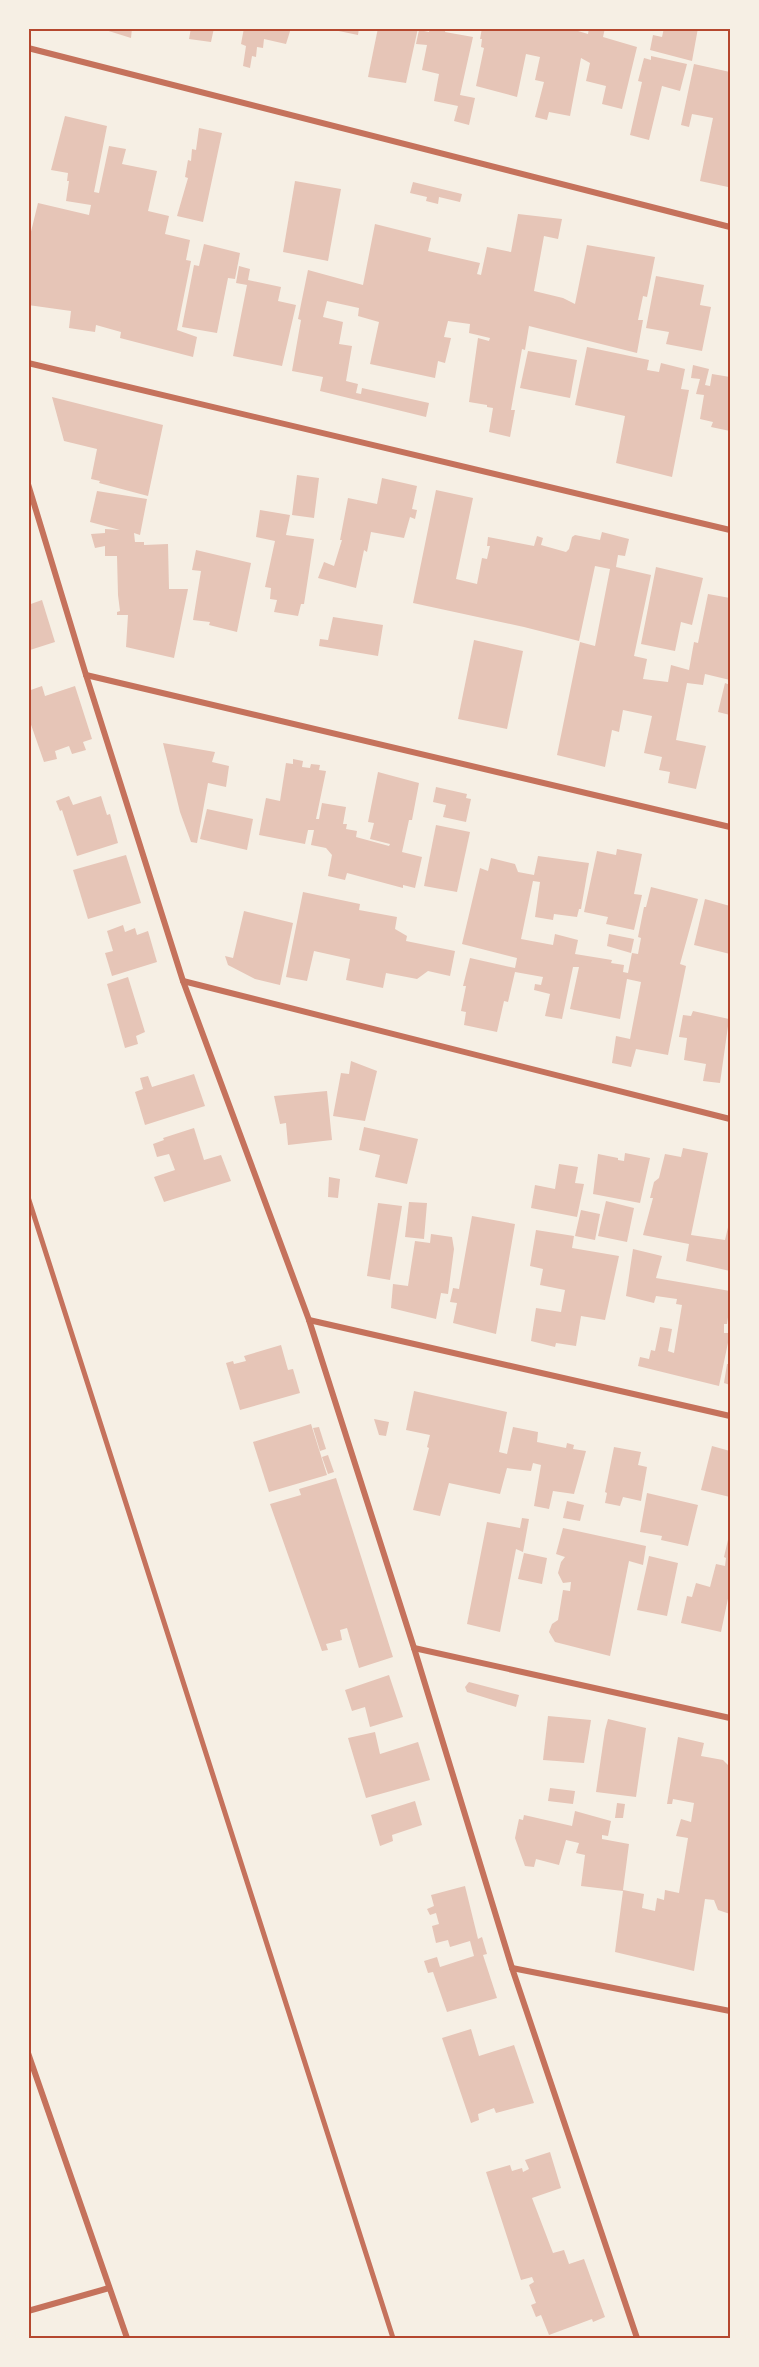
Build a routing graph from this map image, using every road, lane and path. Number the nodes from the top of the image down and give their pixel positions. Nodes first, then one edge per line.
1 (28, 48) edge
2 (730, 228) edge
3 (28, 363) edge
4 (28, 484) edge
5 (730, 530) edge
6 (86, 675) junction
7 (730, 827) edge
8 (183, 981) junction
9 (730, 1119) edge
10 (28, 1197) edge
11 (309, 1320) junction
12 (730, 1416) edge
13 (414, 1648) junction
14 (730, 1718) edge
15 (512, 1968) junction
16 (730, 2010) edge
17 (28, 2052) edge
18 (109, 2288) junction
19 (28, 2311) edge
20 (127, 2338) edge
21 (393, 2338) edge
22 (637, 2338) edge

1 - 2 street
3 - 5 street
4 - 6 street
6 - 7 street
6 - 8 street
8 - 9 street
8 - 11 street
10 - 21 street
11 - 12 street
11 - 13 street
13 - 14 street
13 - 15 street
15 - 16 street
15 - 22 street
17 - 18 street
18 - 19 street
18 - 20 street

